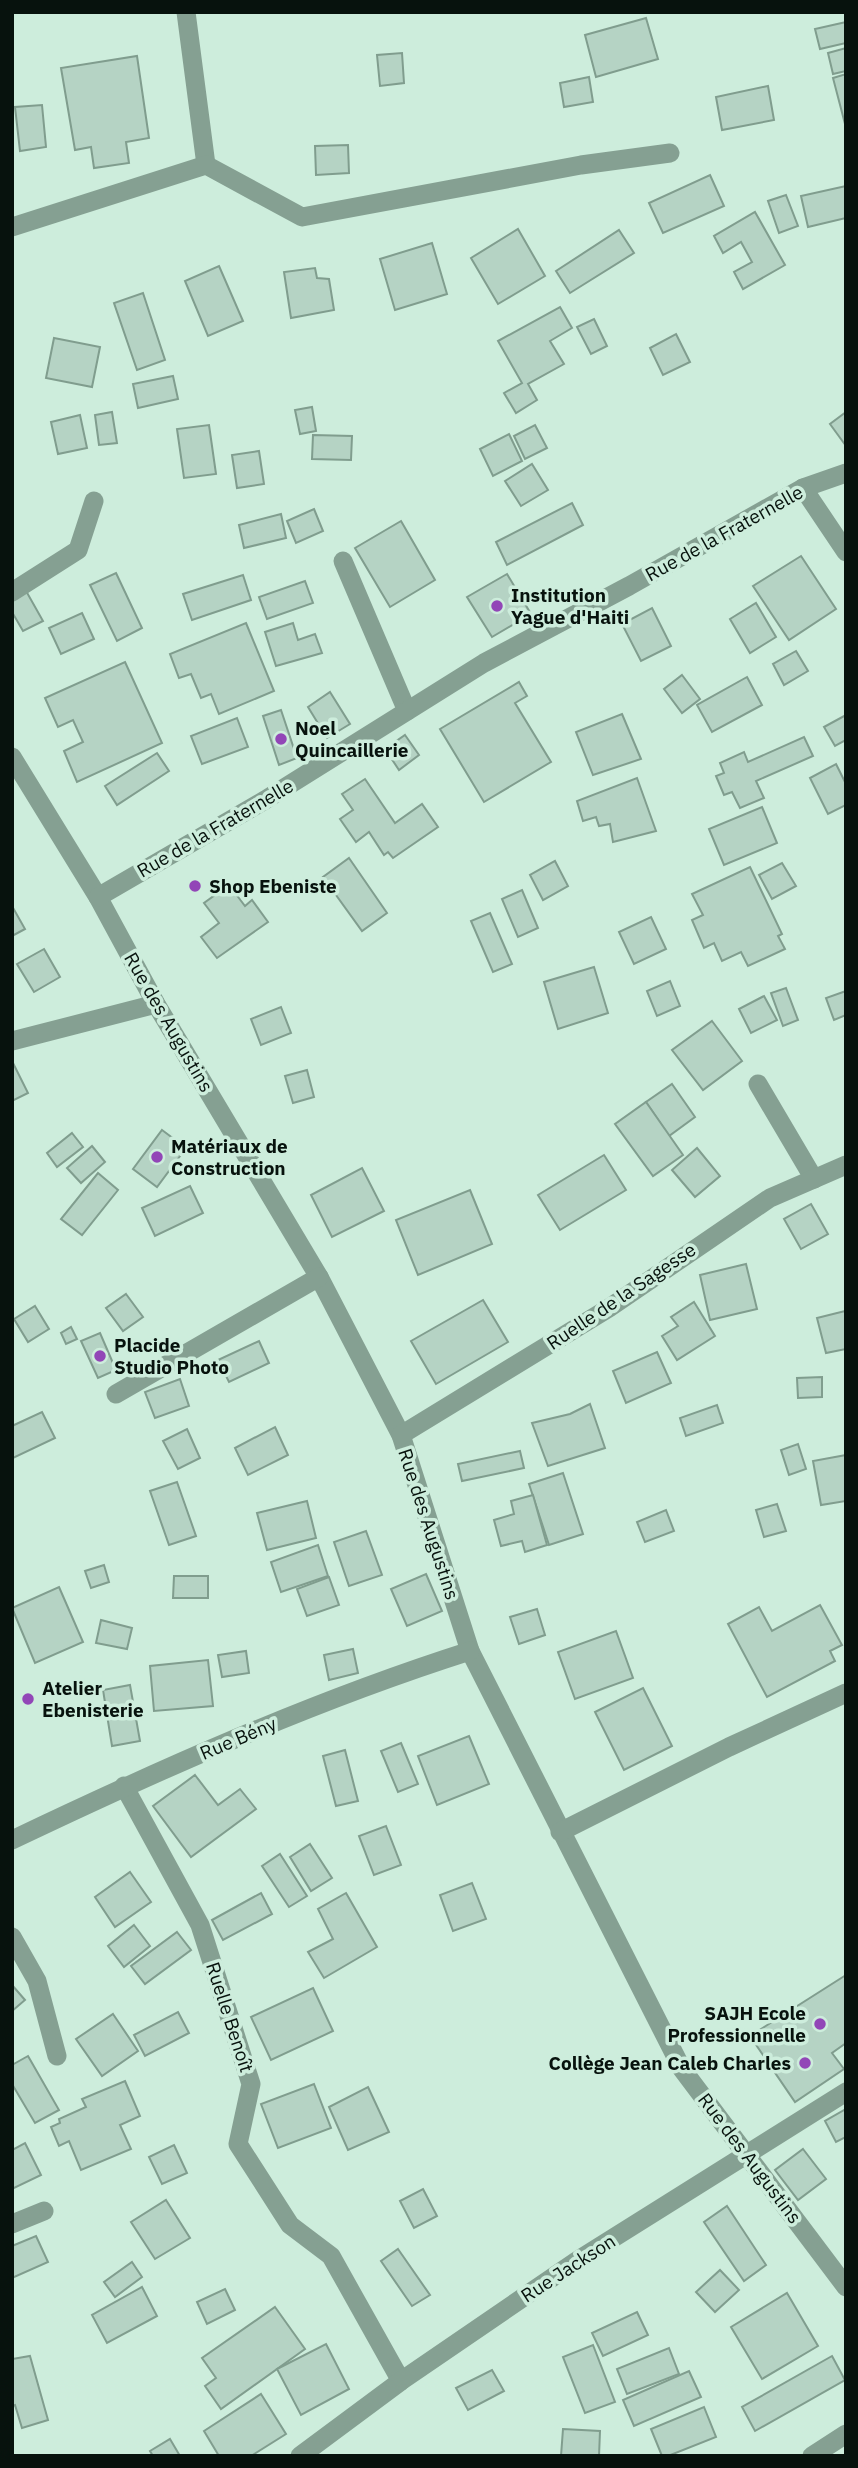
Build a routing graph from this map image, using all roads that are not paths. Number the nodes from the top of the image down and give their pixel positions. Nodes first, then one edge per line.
1 (186, 12) edge
2 (670, 153) dead end
3 (206, 165) junction
4 (12, 227) edge
5 (846, 473) edge
6 (803, 488) junction
7 (94, 501) dead end
8 (846, 552) edge
9 (343, 561) dead end
10 (12, 592) edge
11 (407, 710) junction
12 (12, 757) edge
13 (98, 897) junction
14 (156, 1004) junction
15 (12, 1041) edge
16 (758, 1084) dead end
17 (846, 1165) edge
18 (814, 1179) junction
19 (319, 1277) junction
20 (116, 1394) dead end
21 (401, 1435) junction
22 (470, 1651) junction
23 (846, 1693) edge
24 (124, 1786) junction
25 (560, 1832) junction
26 (12, 1840) edge
27 (12, 1937) edge
28 (57, 2056) dead end
29 (846, 2092) edge
30 (748, 2154) junction
31 (44, 2211) dead end
32 (12, 2224) edge
33 (846, 2287) edge
34 (401, 2381) junction
35 (846, 2434) edge
36 (300, 2456) edge
37 (812, 2456) edge

1 - 3 street
2 - 3 street
3 - 4 street
5 - 6 street, Rue de la Fraternelle
6 - 8 street
6 - 11 street, Rue de la Fraternelle
7 - 10 street
9 - 11 street
11 - 13 street, Rue de la Fraternelle
12 - 13 street, Rue des Augustins
13 - 14 street, Rue des Augustins
14 - 15 street
14 - 19 street, Rue des Augustins
16 - 18 street
17 - 18 street, Ruelle de la Sagesse
18 - 21 street, Ruelle de la Sagesse
19 - 20 street
19 - 21 street, Rue des Augustins
21 - 22 street, Rue des Augustins
22 - 24 street, Rue Bény
22 - 25 street, Rue des Augustins
23 - 25 street
24 - 26 street, Rue Bény
24 - 34 street, Ruelle Benoît
25 - 30 street, Rue des Augustins
27 - 28 street
29 - 30 street, Rue Jackson
30 - 33 street, Rue des Augustins
30 - 34 street, Rue Jackson
31 - 32 street
34 - 36 street, Rue Jackson
35 - 37 street

